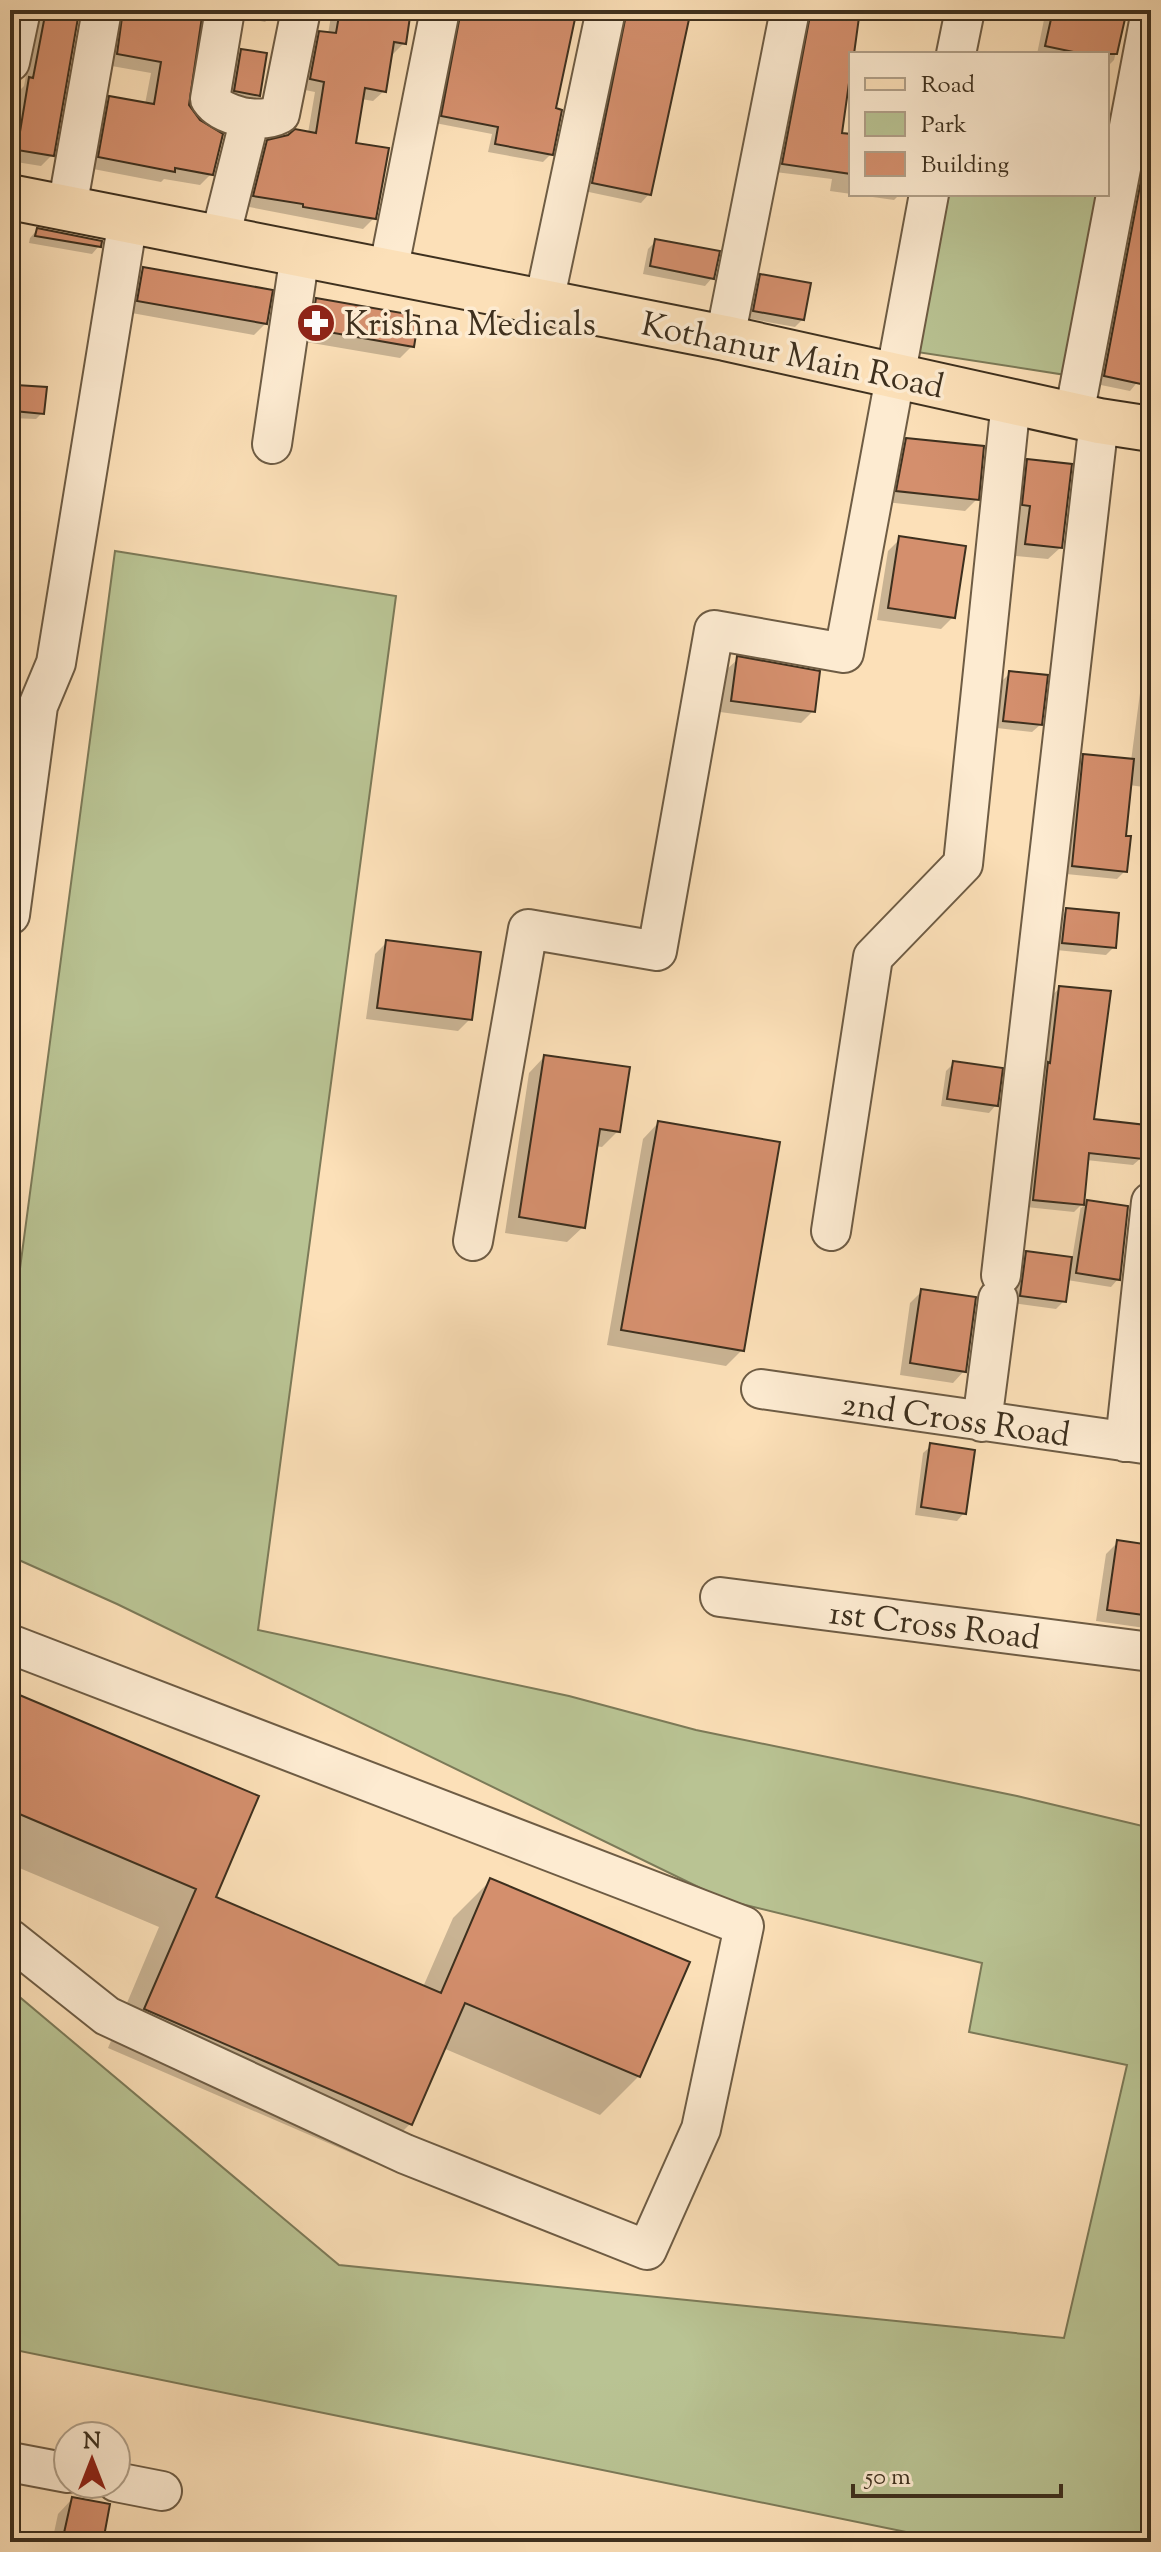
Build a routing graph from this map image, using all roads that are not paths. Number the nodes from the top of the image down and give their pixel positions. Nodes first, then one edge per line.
1 (21, 10) edge
2 (102, 10) edge
3 (225, 10) edge
4 (301, 10) edge
5 (440, 10) edge
6 (606, 10) edge
7 (790, 10) edge
8 (965, 10) edge
9 (1151, 11) edge
10 (956, 52) edge
11 (10, 62) edge
12 (250, 118) junction
13 (929, 196) edge
14 (10, 197) edge
15 (67, 208) junction
16 (128, 220) junction
17 (220, 238) junction
18 (300, 254) junction
19 (388, 272) junction
20 (544, 302) junction
21 (725, 338) junction
22 (894, 375) junction
23 (1011, 401) junction
24 (1087, 418) junction
25 (1151, 429) edge
26 (272, 444) dead end
27 (10, 915) edge
28 (1151, 1202) edge
29 (831, 1231) dead end
30 (473, 1241) dead end
31 (761, 1389) dead end
32 (982, 1422) junction
33 (1138, 1443) edge
34 (720, 1597) dead end
35 (10, 1644) edge
36 (1151, 1652) edge
37 (10, 1939) edge
38 (12, 2470) edge
39 (52, 2472) edge
40 (132, 2485) edge
41 (162, 2491) dead end

1 - 11 street
2 - 15 street
3 - 12 street
4 - 12 street
5 - 19 street
6 - 20 street
7 - 21 street
8 - 10 street
9 - 24 street
12 - 17 street
13 - 22 street
14 - 15 main road, Kothanur Main Road
15 - 16 main road, Kothanur Main Road
16 - 17 main road, Kothanur Main Road
16 - 27 street
17 - 18 main road, Kothanur Main Road
18 - 19 main road, Kothanur Main Road
18 - 26 street
19 - 20 main road, Kothanur Main Road
20 - 21 main road, Kothanur Main Road
21 - 22 main road, Kothanur Main Road
22 - 23 main road, Kothanur Main Road
22 - 30 street
23 - 24 main road, Kothanur Main Road
23 - 29 street
24 - 25 main road, Kothanur Main Road
24 - 32 street
28 - 33 street
31 - 32 street, 2nd Cross Road
32 - 33 street, 2nd Cross Road
34 - 36 street, 1st Cross Road
35 - 37 street
38 - 39 street
40 - 41 street

